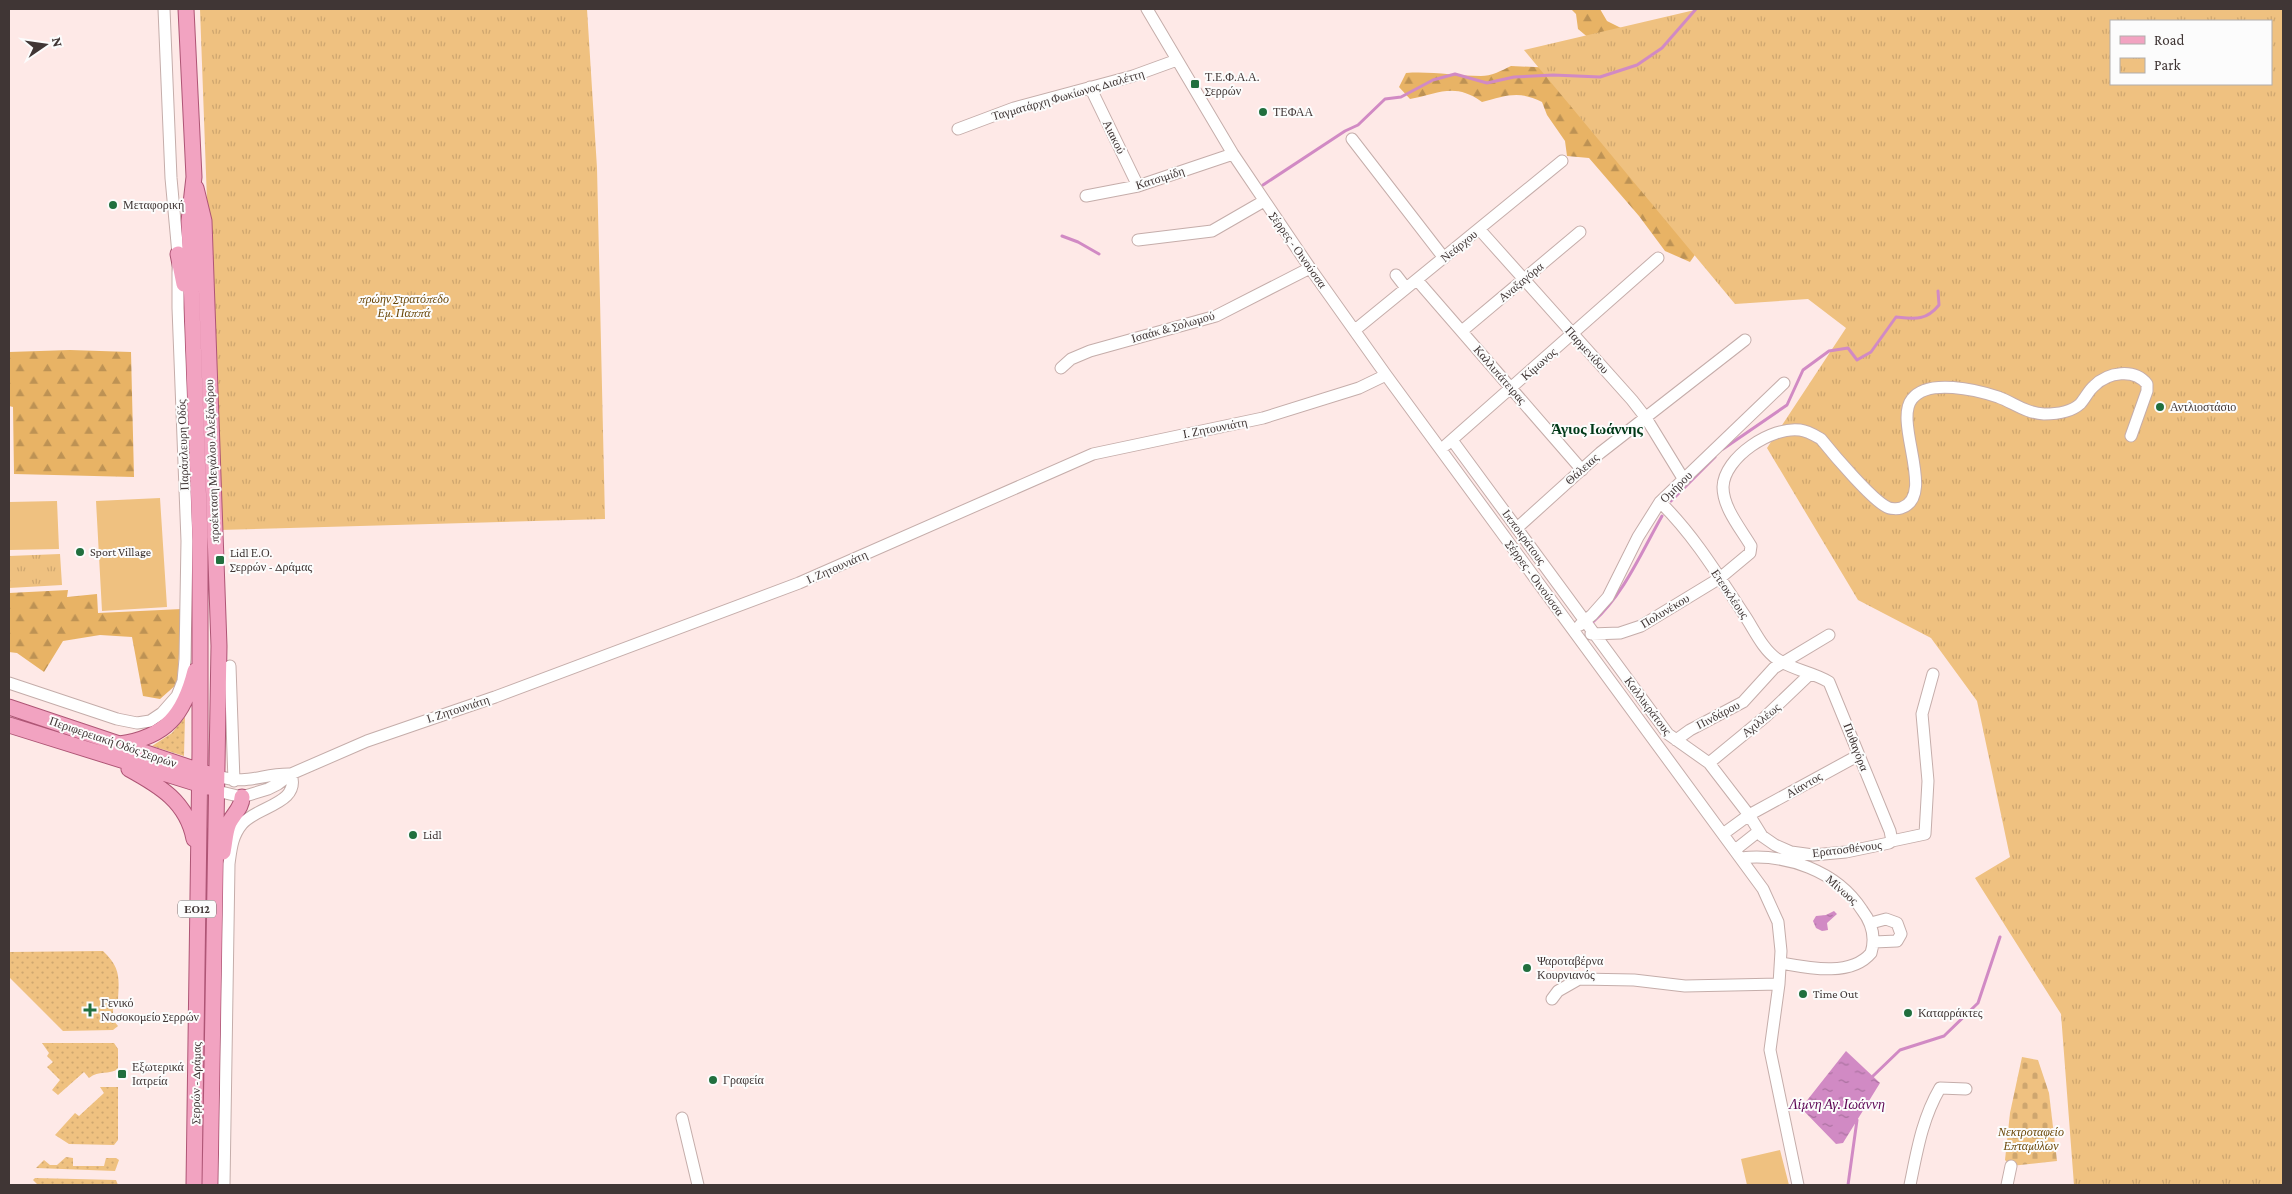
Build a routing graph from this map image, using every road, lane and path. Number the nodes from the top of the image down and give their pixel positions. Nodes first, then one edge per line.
1 (164, 9) edge
2 (186, 9) edge
3 (1147, 9) edge
4 (1177, 60) junction
5 (1090, 87) junction
6 (958, 129) dead end
7 (1352, 139) dead end
8 (1233, 154) junction
9 (1562, 161) dead end
10 (194, 177) junction
11 (1138, 186) junction
12 (1086, 196) dead end
13 (1264, 201) junction
14 (1479, 230) junction
15 (1580, 232) dead end
16 (1138, 240) dead end
17 (178, 254) junction
18 (1444, 258) junction
19 (1658, 258) dead end
20 (1310, 268) junction
21 (1396, 276) dead end
22 (1524, 279) junction
23 (1417, 280) junction
24 (1406, 288) junction
25 (193, 327) junction
26 (1355, 330) junction
27 (1462, 331) junction
28 (1572, 334) junction
29 (1745, 340) dead end
30 (1061, 368) dead end
31 (1386, 375) junction
32 (1784, 383) dead end
33 (1511, 388) junction
34 (1646, 418) junction
35 (2131, 436) dead end
36 (1452, 440) junction
37 (1442, 448) junction
38 (1582, 470) junction
39 (1684, 480) junction
40 (1660, 502) junction
41 (1517, 528) junction
42 (1720, 578) junction
43 (1585, 621) junction
44 (1572, 630) junction
45 (1595, 634) junction
46 (1829, 635) dead end
47 (200, 647) junction
48 (1783, 662) junction
49 (230, 666) dead end
50 (1810, 674) junction
51 (1933, 674) dead end
52 (9, 683) edge
53 (9, 707) edge
54 (9, 725) edge
55 (1676, 740) junction
56 (119, 744) junction
57 (99, 753) junction
58 (1859, 755) junction
59 (1709, 763) junction
60 (291, 774) junction
61 (200, 778) junction
62 (234, 780) junction
63 (217, 783) junction
64 (242, 797) junction
65 (1749, 815) junction
66 (248, 818) junction
67 (1759, 831) junction
68 (1723, 834) junction
69 (1891, 836) junction
70 (1791, 852) joint
71 (1738, 854) junction
72 (197, 869) junction
73 (215, 875) junction
74 (1871, 923) junction
75 (1874, 942) junction
76 (1781, 963) junction
77 (1780, 984) junction
78 (1552, 999) dead end
79 (1966, 1089) dead end
80 (682, 1118) dead end
81 (2011, 1166) dead end
82 (194, 1185) edge
83 (210, 1185) edge
84 (224, 1185) edge
85 (698, 1185) edge
86 (1798, 1185) edge
87 (1910, 1185) edge
88 (2007, 1185) edge

1 - 17 street, Παράπλευρη Οδός
2 - 10 main road, προέκταση Μεγάλου Αλεξάνδρου / ΕΟ12
3 - 4 street, Σέρρες - Οινούσσα
4 - 5 street, Ταγματάρχη Φωκίωνος Διαλέττη
4 - 8 street, Σέρρες - Οινούσσα
5 - 6 street, Ταγματάρχη Φωκίωνος Διαλέττη
5 - 11 street, Αιακού
7 - 18 street
8 - 11 street, Κατσιμίδη
8 - 13 street, Σέρρες - Οινούσσα
9 - 14 street, Νεάρχου
10 - 25 main road, προέκταση Μεγάλου Αλεξάνδρου / ΕΟ12
10 - 63 main road, προέκταση Μεγάλου Αλεξάνδρου / ΕΟ12
11 - 12 street, Κατσιμίδη
13 - 16 street
13 - 20 street, Σέρρες - Οινούσσα
14 - 18 street, Νεάρχου
14 - 22 street, Παρμενίδου
15 - 22 street, Αναξαγόρα
17 - 25 main road
17 - 52 street, Παράπλευρη Οδός
18 - 23 street, Νεάρχου
19 - 28 street, Κίμωνος
20 - 26 street, Σέρρες - Οινούσσα
20 - 30 street, Ισαάκ & Σολωμού
21 - 24 street
22 - 27 street, Αναξαγόρα
22 - 28 street, Παρμενίδου
23 - 24 street, Νεάρχου
23 - 27 street, Καλλιπάτειρας
24 - 26 street, Νεάρχου
25 - 47 main road, προέκταση Μεγάλου Αλεξάνδρου / ΕΟ12
26 - 31 street, Σέρρες - Οινούσσα
27 - 33 street, Καλλιπάτειρας
28 - 33 street, Κίμωνος
28 - 34 street, Παρμενίδου
29 - 34 street, Θάλειας
31 - 37 street, Σέρρες - Οινούσσα
31 - 60 street, Ι. Ζητουνιάτη
32 - 39 street, Ομήρου
33 - 36 street, Κίμωνος
33 - 38 street, Καλλιπάτειρας
34 - 38 street, Θάλειας
34 - 39 street, Παρμενίδου
35 - 42 street, Πολυνέκου
36 - 37 street, Κίμωνος
36 - 41 street, Ιπποκράτους
37 - 44 street, Σέρρες - Οινούσσα
38 - 41 street, Θάλειας
39 - 40 street, Ομήρου
40 - 42 street, Ετεοκλέους
40 - 43 street, Ομήρου
41 - 43 street, Ιπποκράτους
42 - 45 street, Πολυνέκου
42 - 48 street, Ετεοκλέους
43 - 44 street, Ομήρου
43 - 45 street, Ιπποκράτους
44 - 45 street, Πολυνέκου
44 - 68 street, Σέρρες - Οινούσσα
45 - 55 street, Καλλικράτους
46 - 48 street, Πινδάρου
47 - 56 main road
47 - 61 main road, προέκταση Μεγάλου Αλεξάνδρου / ΕΟ12
48 - 50 street, Ετεοκλέους
48 - 55 street, Πινδάρου
49 - 62 street
50 - 58 street, Πυθαγόρα
50 - 59 street, Αχιλλέως
51 - 69 street, Ερατοσθένους
53 - 56 main road, Περιφερειακή Οδός Σερρών
54 - 57 main road, Περιφερειακή Οδός Σερρών
55 - 59 street, Καλλικράτους
56 - 61 main road, Περιφερειακή Οδός Σερρών
57 - 61 main road, Περιφερειακή Οδός Σερρών
57 - 72 main road
58 - 65 street, Αίαντος
58 - 69 street, Πυθαγόρα
59 - 65 street, Καλλικράτους
60 - 62 street
60 - 64 street
60 - 66 street
61 - 63 main road, Περιφερειακή Οδός Σερρών
61 - 72 main road, Σερρών - Δράμας / ΕΟ12
62 - 63 street
63 - 64 street
63 - 73 main road, Σερρών - Δράμας / ΕΟ12
64 - 66 street
64 - 73 main road
65 - 67 street, Καλλικράτους
65 - 68 street, Αίαντος
66 - 84 street
67 - 70 street, Καλλικράτους
67 - 71 street
68 - 71 street, Σέρρες - Οινούσσα
69 - 70 street, Ερατοσθένους
71 - 74 street, Μίνωος
71 - 76 street, Σέρρες - Οινούσσα
72 - 82 main road, Σερρών - Δράμας / ΕΟ12
73 - 83 main road, Σερρών - Δράμας / ΕΟ12
74 - 75 street, Μίνωος
74 - 75 street
75 - 76 street
76 - 77 street, Σέρρες - Οινούσσα
77 - 78 street
77 - 86 street, Σέρρες - Οινούσσα
79 - 87 street
80 - 85 street
81 - 88 street

